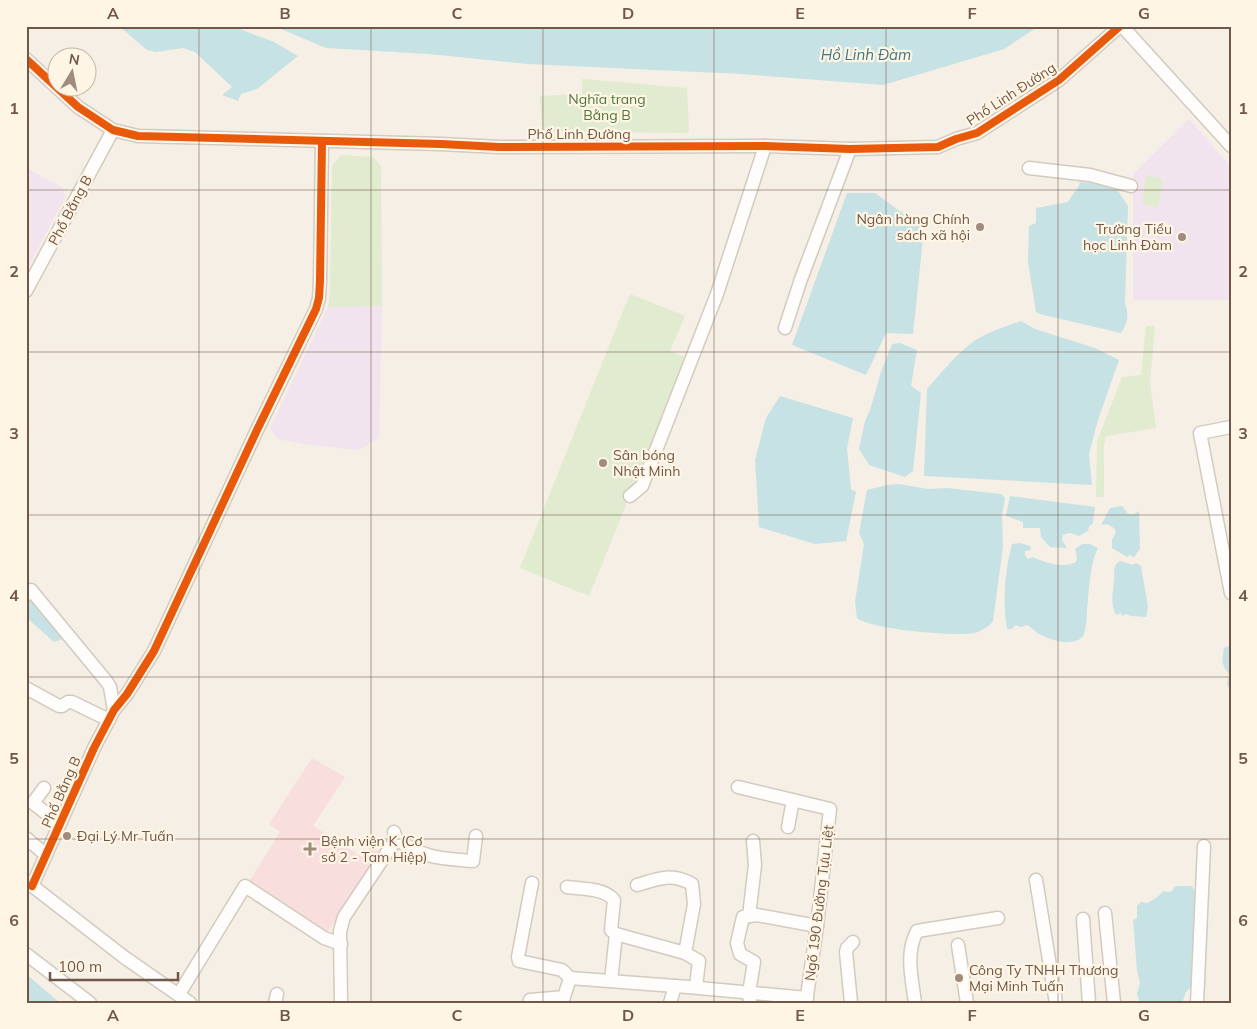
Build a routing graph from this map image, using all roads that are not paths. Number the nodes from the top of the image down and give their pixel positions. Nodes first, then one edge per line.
1 (1121, 26) edge
2 (26, 59) edge
3 (113, 130) junction
4 (322, 141) junction
5 (765, 146) junction
6 (1231, 146) edge
7 (850, 148) junction
8 (1029, 168) dead end
9 (1132, 186) dead end
10 (26, 291) edge
11 (785, 328) dead end
12 (1231, 427) edge
13 (630, 496) dead end
14 (1225, 540) edge
15 (28, 593) edge
16 (1231, 594) edge
17 (26, 688) edge
18 (111, 715) junction
19 (738, 787) dead end
20 (44, 788) dead end
21 (793, 800) junction
22 (60, 824) junction
23 (788, 827) dead end
24 (476, 836) dead end
25 (26, 838) edge
26 (753, 841) dead end
27 (1204, 846) dead end
28 (46, 855) junction
29 (1036, 880) dead end
30 (29, 883) edge
31 (532, 883) dead end
32 (637, 885) dead end
33 (568, 887) dead end
34 (1105, 914) dead end
35 (749, 916) junction
36 (998, 918) dead end
37 (1083, 919) dead end
38 (817, 926) junction
39 (616, 934) junction
40 (853, 942) dead end
41 (341, 944) junction
42 (958, 946) dead end
43 (685, 953) junction
44 (26, 954) edge
45 (570, 978) junction
46 (611, 981) junction
47 (676, 986) junction
48 (696, 987) junction
49 (179, 994) junction
50 (750, 998) edge
51 (806, 1001) edge
52 (90, 1003) edge
53 (190, 1003) edge
54 (341, 1003) edge
55 (529, 1003) edge
56 (670, 1003) edge
57 (851, 1003) edge
58 (915, 1003) edge
59 (967, 1003) edge
60 (1056, 1003) edge
61 (1089, 1003) edge
62 (1114, 1003) edge
63 (1197, 1003) edge

1 - 6 street
1 - 7 street, Phố Linh Đường
2 - 3 street, Phố Linh Đường
3 - 4 street, Phố Linh Đường
3 - 10 street, Phố Bằng B
4 - 5 street, Phố Linh Đường
4 - 18 street, Phố Bằng B
5 - 7 street, Phố Linh Đường
5 - 13 street
7 - 11 street
8 - 9 street
12 - 14 street
14 - 16 street
15 - 18 street
17 - 18 street
18 - 22 street, Phố Bằng B
19 - 21 street, Ngõ 190 Đường Tựu Liệt
20 - 22 street
21 - 23 street
21 - 38 street, Ngõ 190 Đường Tựu Liệt
22 - 28 street, Phố Bằng B
24 - 41 street
25 - 28 street
26 - 35 street
27 - 63 street
28 - 30 street, Phố Bằng B
29 - 60 street
30 - 49 street, Phố Bằng B
31 - 45 street
32 - 43 street
33 - 39 street
34 - 62 street
35 - 38 street
35 - 50 street
36 - 58 street
37 - 61 street
38 - 51 street, Ngõ 190 Đường Tựu Liệt
39 - 43 street
39 - 46 street
40 - 57 street
41 - 49 street
41 - 54 street
42 - 59 street
43 - 48 street
44 - 52 street
45 - 46 street
45 - 55 street
46 - 47 street
47 - 48 street
47 - 56 street
48 - 50 street
49 - 53 street, Phố Bằng B
50 - 51 street

